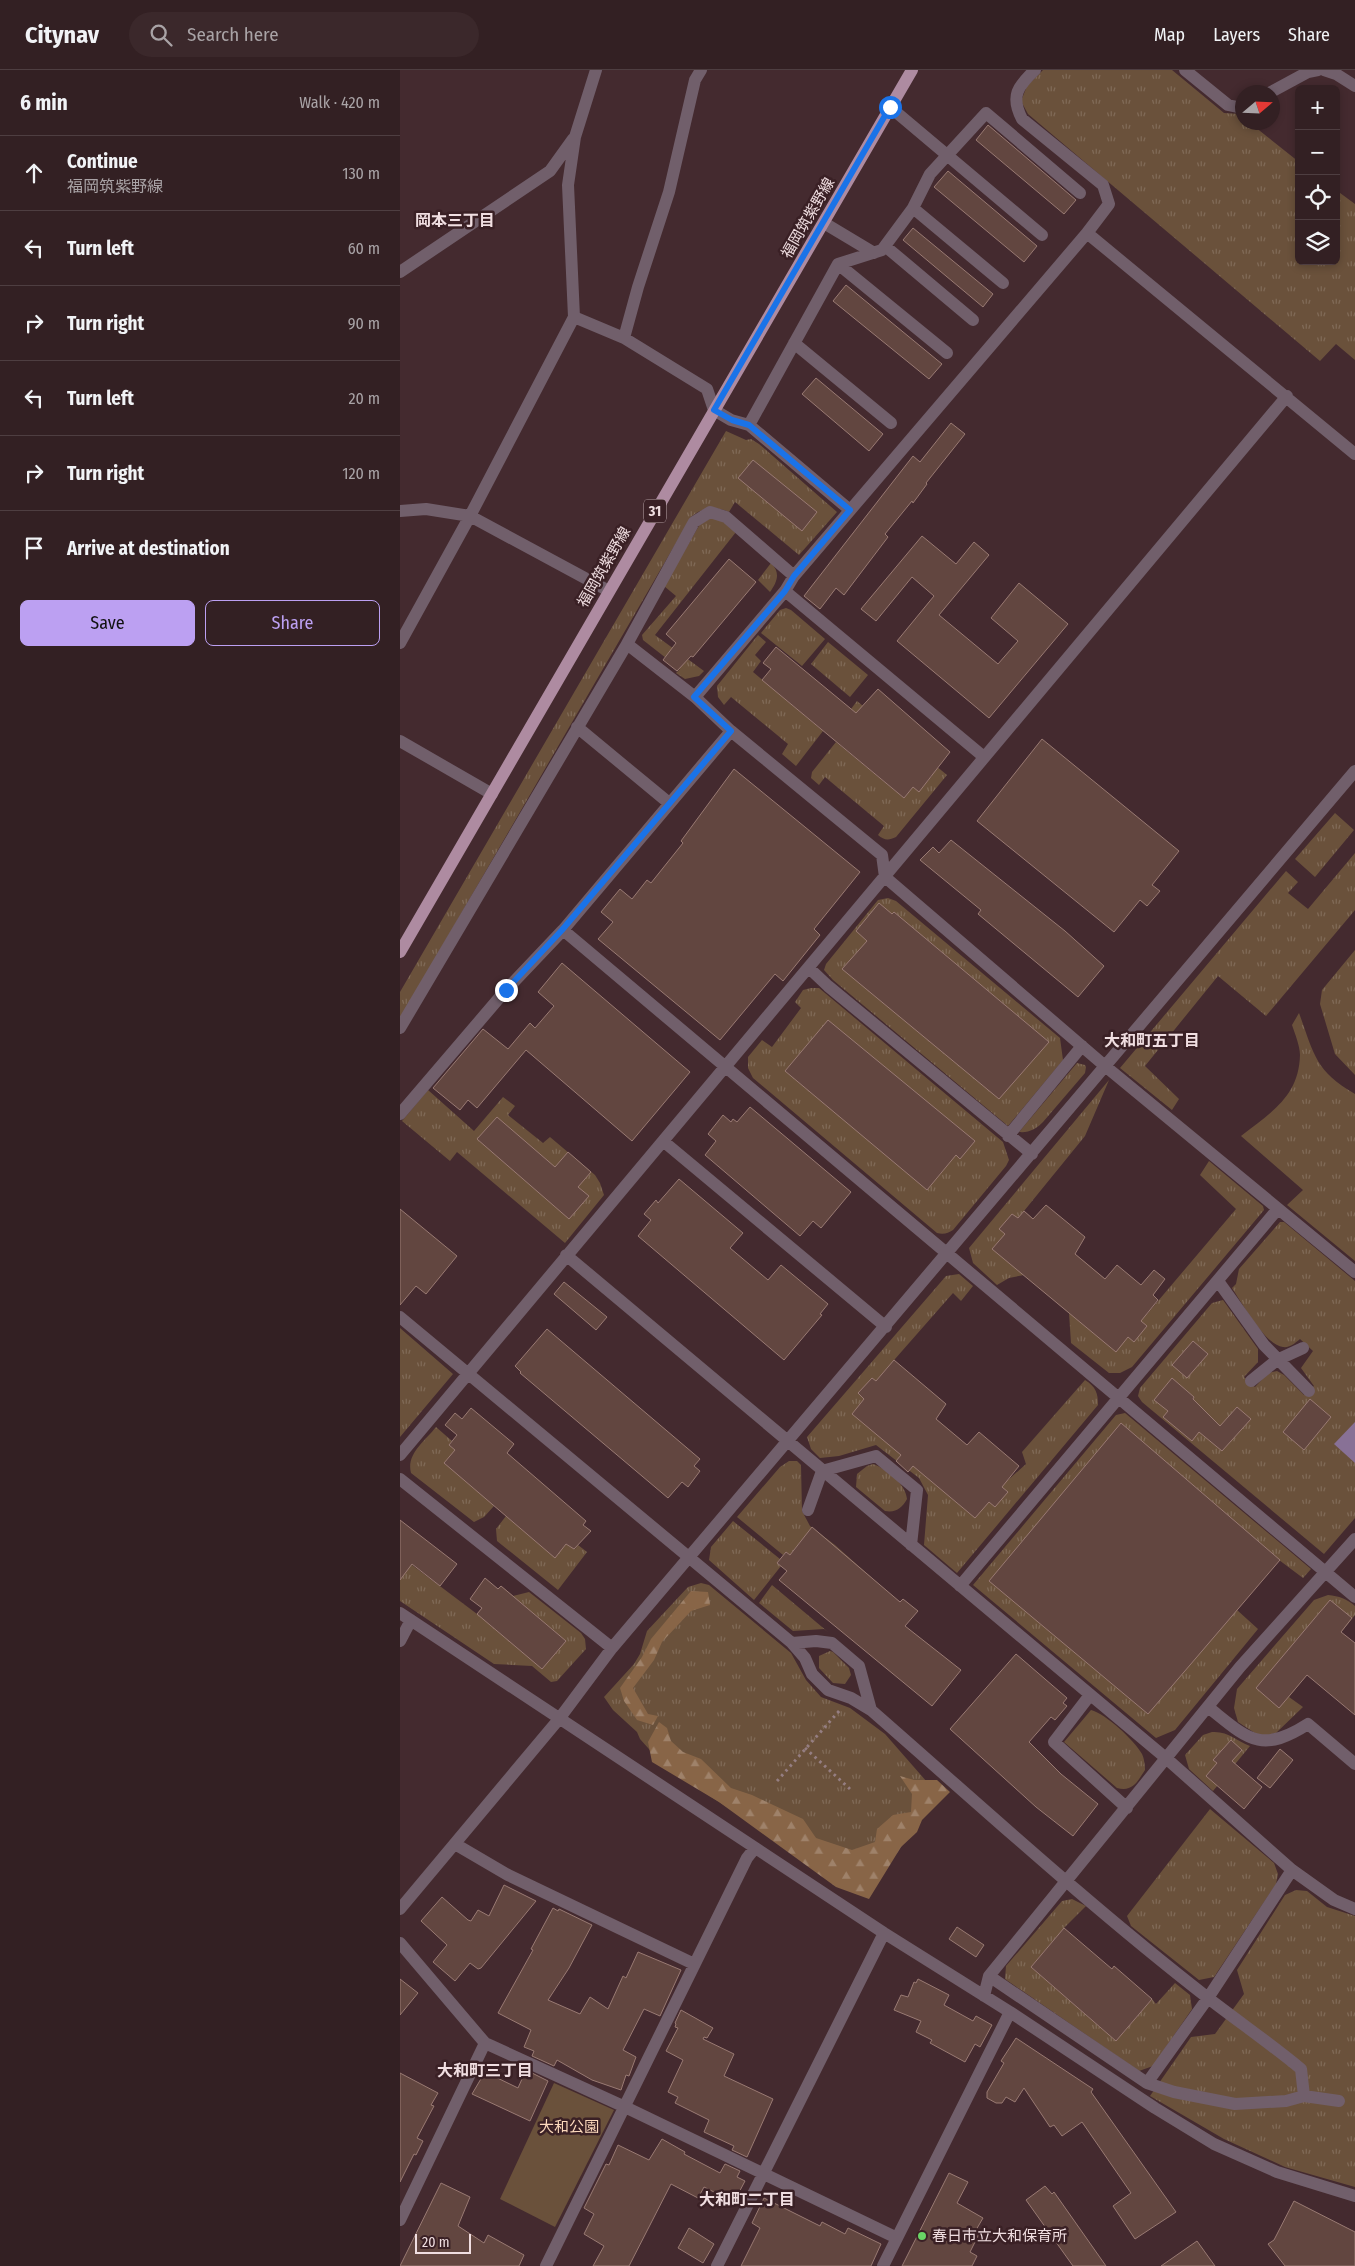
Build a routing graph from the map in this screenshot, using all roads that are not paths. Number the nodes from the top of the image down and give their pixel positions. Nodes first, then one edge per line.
1 (596, 70) edge
2 (701, 70) edge
3 (912, 70) edge
4 (1035, 70) edge
5 (1185, 70) edge
6 (1318, 70) edge
7 (1324, 70) edge
8 (1355, 86) edge
9 (1280, 87) edge
10 (1235, 106) edge
11 (890, 107) junction
12 (574, 137) junction
13 (946, 154) junction
14 (1080, 193) dead end
15 (913, 208) junction
16 (824, 223) junction
17 (1087, 233) junction
18 (1042, 235) dead end
19 (880, 249) junction
20 (838, 264) junction
21 (400, 272) edge
22 (1003, 283) dead end
23 (574, 317) junction
24 (973, 320) dead end
25 (624, 338) junction
26 (794, 343) junction
27 (947, 354) dead end
28 (1287, 396) junction
29 (714, 410) junction
30 (891, 423) dead end
31 (749, 425) junction
32 (1355, 454) edge
33 (850, 510) junction
34 (400, 511) edge
35 (470, 516) junction
36 (794, 576) junction
37 (609, 591) junction
38 (785, 591) junction
39 (400, 643) edge
40 (627, 644) junction
41 (694, 697) junction
42 (577, 727) junction
43 (731, 731) junction
44 (400, 741) edge
45 (984, 757) junction
46 (1355, 771) edge
47 (492, 794) junction
48 (669, 803) junction
49 (885, 877) junction
50 (562, 930) junction
51 (400, 952) edge
52 (809, 968) junction
53 (400, 1028) edge
54 (1082, 1046) junction
55 (1105, 1066) junction
56 (726, 1067) junction
57 (400, 1114) edge
58 (1008, 1136) junction
59 (663, 1141) junction
60 (1032, 1154) junction
61 (1277, 1210) junction
62 (948, 1254) junction
63 (566, 1255) junction
64 (1355, 1272) edge
65 (1218, 1281) junction
66 (400, 1317) edge
67 (886, 1327) junction
68 (1303, 1348) dead end
69 (1277, 1360) junction
70 (467, 1375) junction
71 (1251, 1381) dead end
72 (1309, 1391) dead end
73 (1119, 1397) junction
74 (788, 1440) junction
75 (400, 1455) edge
76 (822, 1471) junction
77 (400, 1479) edge
78 (808, 1510) dead end
79 (1355, 1539) edge
80 (911, 1545) junction
81 (689, 1557) junction
82 (1325, 1572) junction
83 (960, 1586) junction
84 (1355, 1597) edge
85 (400, 1613) edge
86 (411, 1620) junction
87 (400, 1641) edge
88 (792, 1643) junction
89 (612, 1648) junction
90 (1090, 1695) junction
91 (1208, 1707) junction
92 (871, 1710) junction
93 (559, 1719) junction
94 (1167, 1759) junction
95 (1355, 1764) edge
96 (1127, 1808) junction
97 (455, 1844) junction
98 (755, 1848) junction
99 (1292, 1870) junction
100 (1067, 1881) junction
101 (400, 1909) edge
102 (1355, 1909) edge
103 (884, 1933) junction
104 (400, 1943) edge
105 (694, 1964) junction
106 (989, 1976) junction
107 (984, 1996) junction
108 (1208, 1998) junction
109 (1010, 2012) junction
110 (485, 2043) junction
111 (1146, 2083) junction
112 (1304, 2096) junction
113 (1339, 2100) dead end
114 (625, 2107) junction
115 (764, 2174) junction
116 (1355, 2196) edge
117 (400, 2220) edge
118 (896, 2238) junction
119 (546, 2266) edge
120 (717, 2266) edge
121 (884, 2266) edge

1 - 12 street
2 - 25 street
3 - 11 main road, 福岡筑紫野線 / 31
4 - 17 street
5 - 10 street
6 - 9 street
7 - 8 street
11 - 13 street
11 - 16 main road, 福岡筑紫野線 / 31
12 - 21 street
12 - 23 street
13 - 14 street
13 - 15 street
13 - 18 street
15 - 19 street
15 - 22 street
16 - 19 street
16 - 29 main road, 福岡筑紫野線 / 31
17 - 28 street
17 - 33 street
19 - 20 street
19 - 24 street
20 - 26 street
20 - 27 street
23 - 25 street
23 - 35 street
25 - 29 street
26 - 30 street
26 - 31 street
28 - 32 street
28 - 45 street
29 - 31 street
29 - 37 main road, 福岡筑紫野線 / 31
31 - 33 street
33 - 36 street
34 - 35 street
35 - 37 street
35 - 39 street
36 - 38 street
36 - 40 street
37 - 47 main road, 福岡筑紫野線 / 31
38 - 41 street
38 - 45 street
40 - 41 street
40 - 42 street
41 - 43 street
42 - 48 street
42 - 53 street
43 - 48 street
43 - 49 street
44 - 47 street
45 - 49 street
46 - 55 street
47 - 51 main road, 福岡筑紫野線 / 31
48 - 50 street
49 - 52 street
49 - 54 street
50 - 56 street
50 - 57 street
52 - 56 street
52 - 58 street
54 - 55 street
54 - 58 street
55 - 60 street
55 - 61 street
56 - 59 street
56 - 62 street
58 - 60 street
59 - 63 street
59 - 67 street
60 - 62 street
61 - 64 street
61 - 65 street
62 - 67 street
62 - 73 street
63 - 70 street
63 - 74 street
65 - 69 street
65 - 73 street
66 - 70 street
67 - 74 street
68 - 69 street
69 - 71 street
69 - 72 street
70 - 75 street
70 - 81 street
73 - 82 street
73 - 83 street
74 - 76 street
74 - 81 street
76 - 78 street
76 - 80 street
76 - 80 street
77 - 89 street
79 - 82 street
80 - 83 street
81 - 88 street
81 - 89 street
82 - 84 street
82 - 91 street
83 - 90 street
85 - 86 street
86 - 87 street
86 - 93 street
88 - 92 street
88 - 92 street
89 - 93 street
90 - 94 street
90 - 96 street
91 - 94 street
91 - 95 street
92 - 100 street
93 - 97 street
93 - 98 street
94 - 96 street
94 - 99 street
96 - 100 street
97 - 101 street
97 - 105 street
98 - 103 street
98 - 105 street
99 - 102 street
99 - 108 street
100 - 106 street
100 - 108 street
103 - 107 street
103 - 115 street
104 - 110 street
105 - 114 street
106 - 107 street
106 - 111 street
107 - 109 street
108 - 111 street
108 - 112 street
109 - 116 street
109 - 118 street
110 - 114 street
110 - 117 street
111 - 112 street
112 - 113 street
114 - 115 street
114 - 119 street
115 - 118 street
115 - 120 street
118 - 121 street

